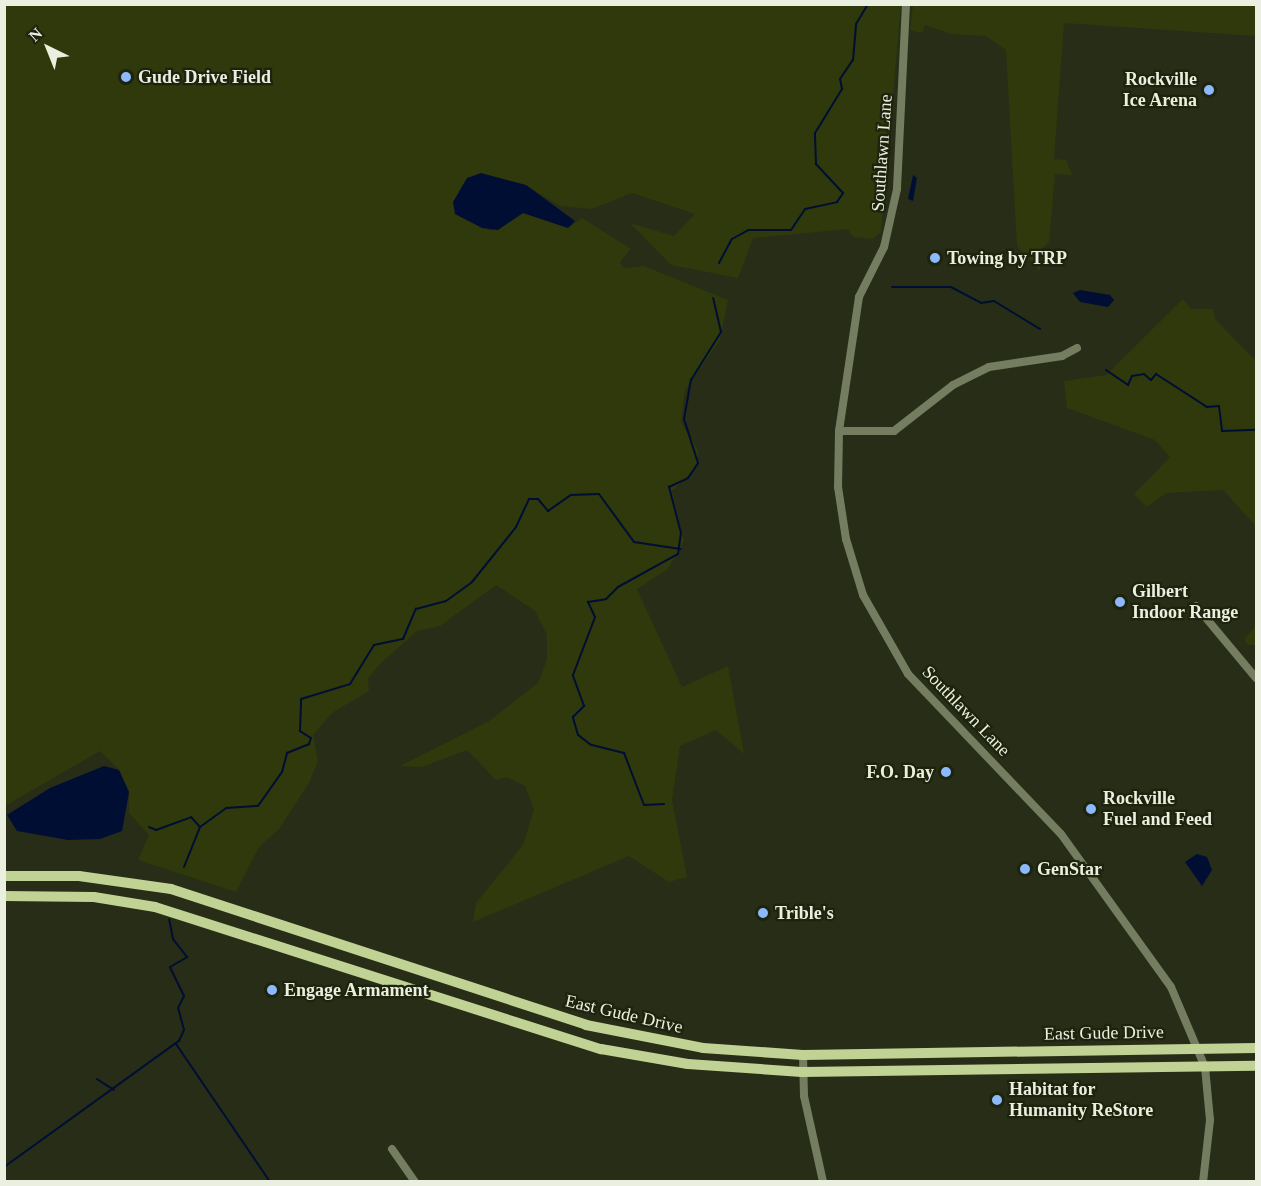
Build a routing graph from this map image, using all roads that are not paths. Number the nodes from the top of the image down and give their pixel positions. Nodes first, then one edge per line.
1 (906, 4) edge
2 (1077, 348) dead end
3 (839, 431) junction
4 (1196, 606) dead end
5 (1257, 678) edge
6 (4, 876) edge
7 (4, 896) edge
8 (1200, 1048) junction
9 (1257, 1048) edge
10 (803, 1055) junction
11 (1257, 1066) edge
12 (1205, 1067) junction
13 (802, 1072) junction
14 (392, 1149) dead end
15 (415, 1182) edge
16 (823, 1182) edge
17 (1203, 1182) edge

1 - 3 street, Southlawn Lane
2 - 3 street
3 - 8 street, Southlawn Lane
4 - 5 street
6 - 10 main road, East Gude Drive
7 - 13 main road, East Gude Drive
8 - 9 main road, East Gude Drive
8 - 10 main road, East Gude Drive
8 - 12 street, Southlawn Lane
10 - 13 street
11 - 12 main road, East Gude Drive
12 - 13 main road, East Gude Drive
12 - 17 street, Southlawn Lane
13 - 16 street
14 - 15 street

